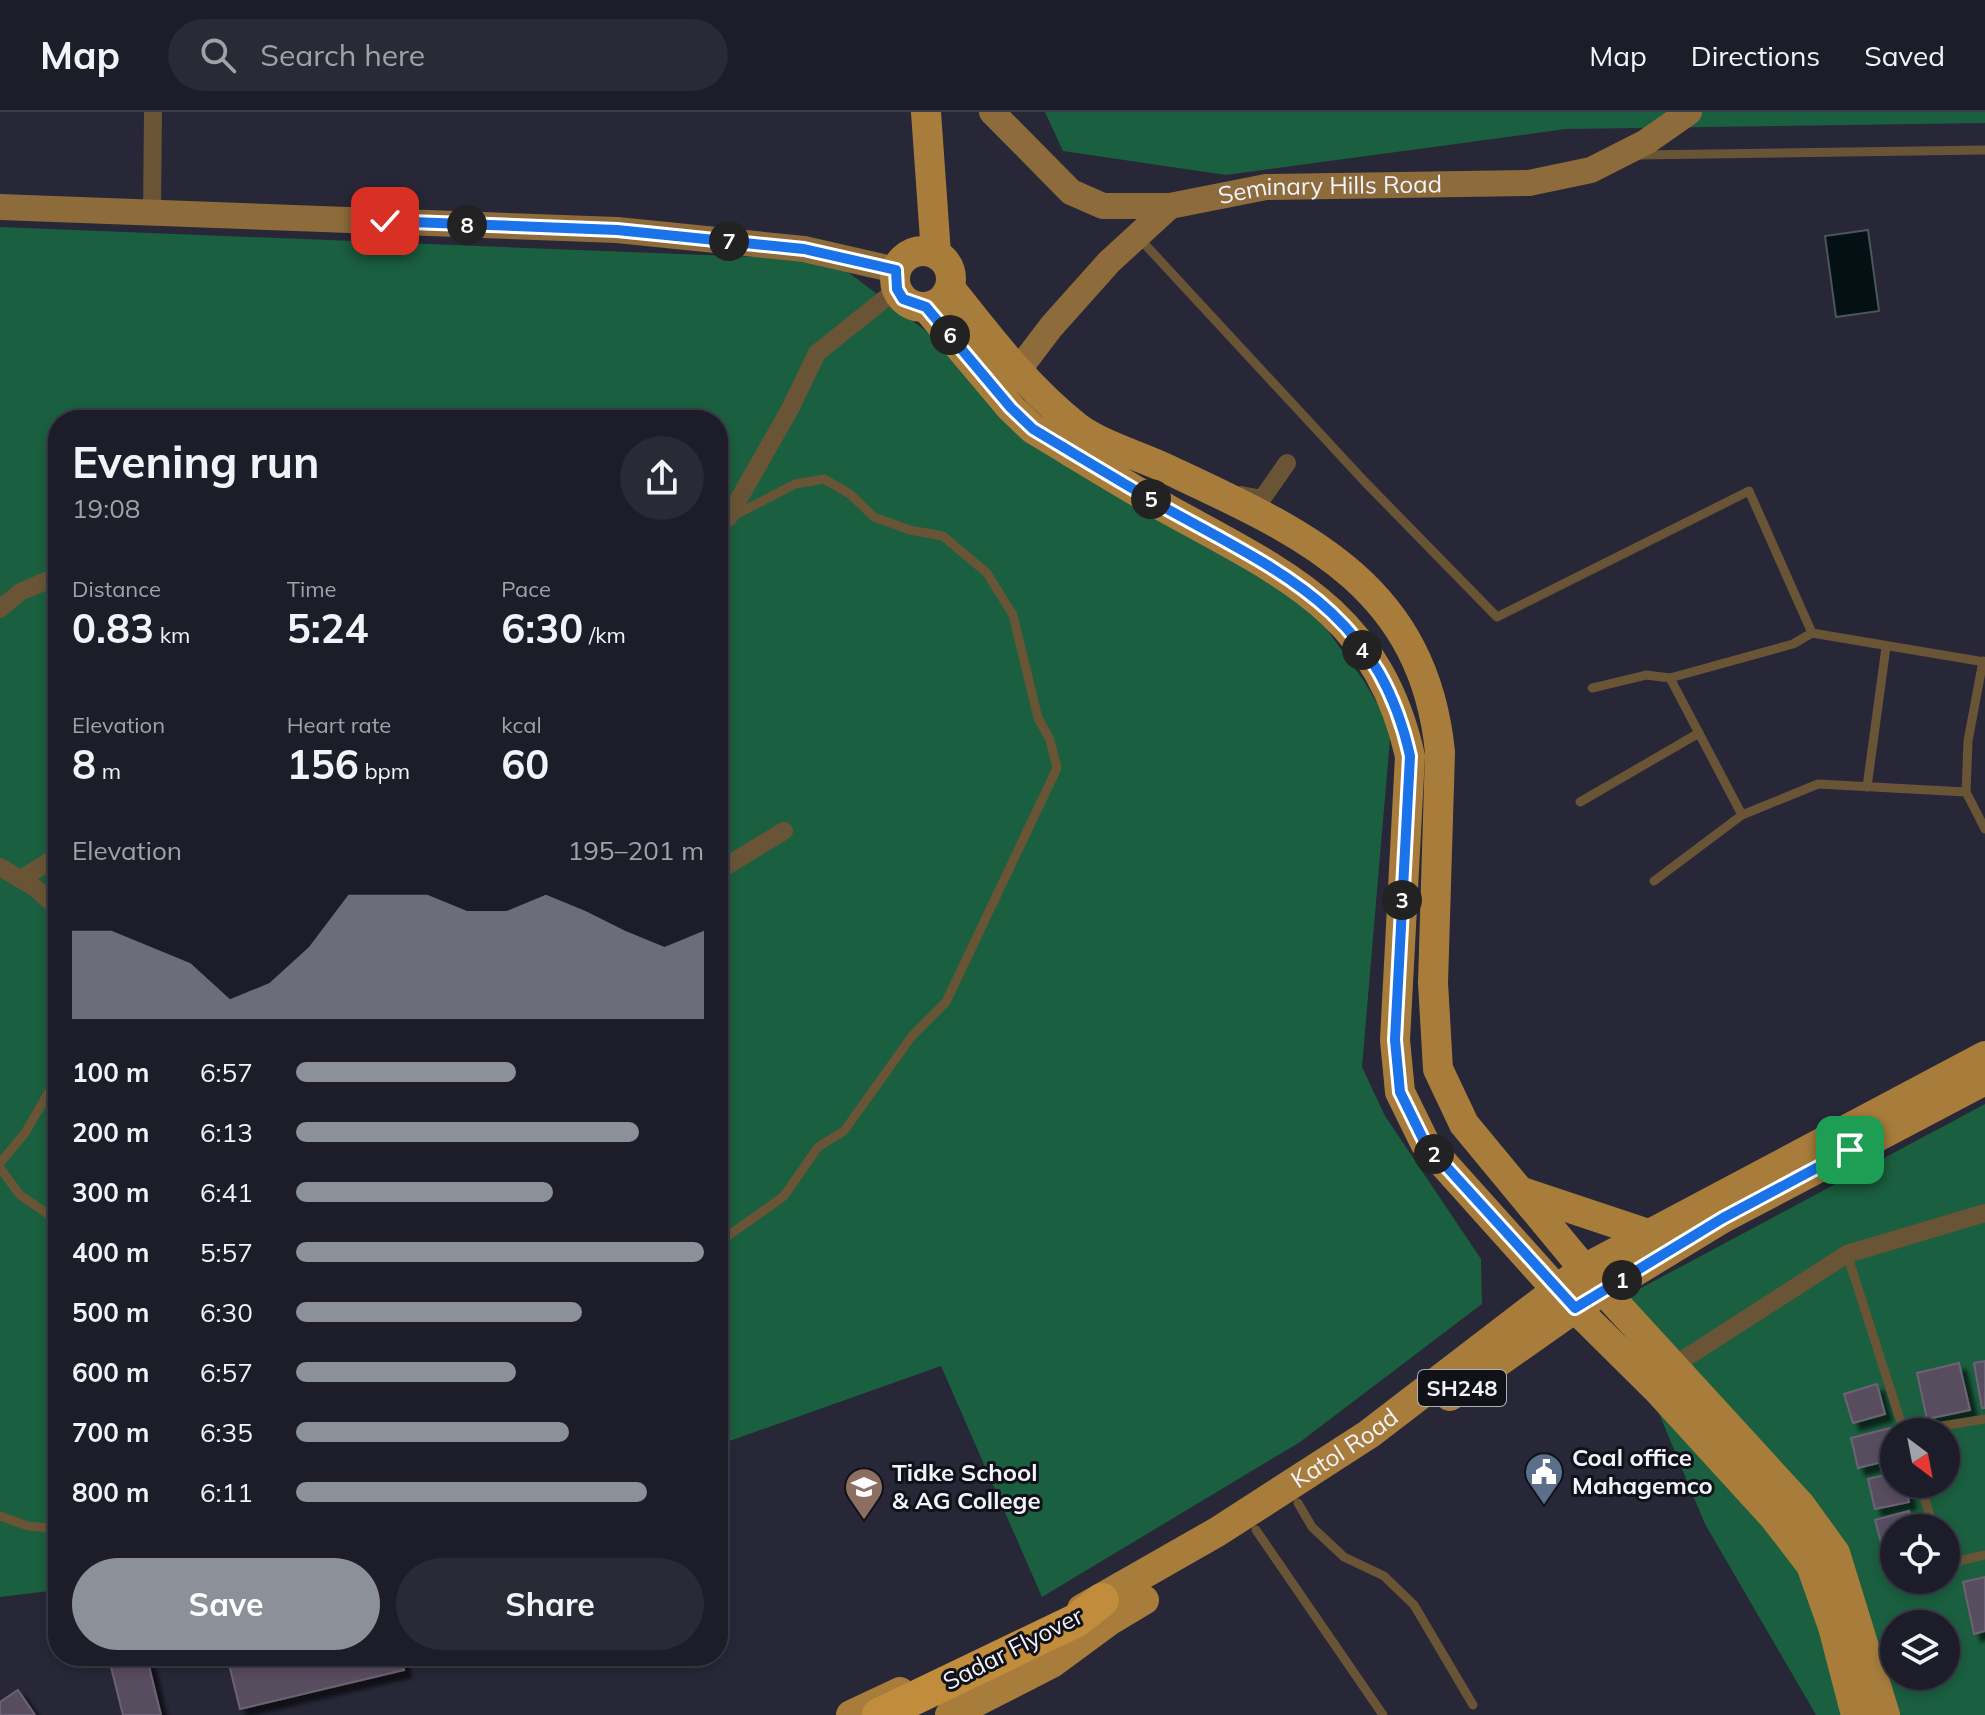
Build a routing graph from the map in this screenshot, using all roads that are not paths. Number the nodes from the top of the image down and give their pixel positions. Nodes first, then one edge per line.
1 (153, 112) edge
2 (926, 112) edge
3 (992, 112) edge
4 (1689, 112) edge
5 (1985, 150) edge
6 (1620, 155) junction
7 (1170, 206) junction
8 (0, 207) edge
9 (152, 213) junction
10 (1138, 237) junction
11 (936, 254) junction
12 (896, 280) junction
13 (950, 288) junction
14 (926, 307) junction
15 (1017, 372) junction
16 (1287, 463) dead end
17 (1211, 490) junction
18 (728, 513) edge
19 (728, 518) edge
20 (48, 580) edge
21 (0, 609) edge
22 (1812, 633) junction
23 (1886, 647) junction
24 (1984, 662) edge
25 (1670, 678) junction
26 (1592, 688) dead end
27 (1699, 733) junction
28 (1867, 787) junction
29 (1966, 792) junction
30 (1580, 802) dead end
31 (1742, 815) junction
32 (1985, 829) edge
33 (784, 831) dead end
34 (48, 862) edge
35 (728, 865) edge
36 (0, 867) edge
37 (21, 879) junction
38 (1654, 881) dead end
39 (48, 900) edge
40 (1985, 1056) edge
41 (1985, 1080) edge
42 (48, 1093) edge
43 (0, 1166) edge
44 (1520, 1191) junction
45 (1985, 1213) edge
46 (48, 1214) edge
47 (1648, 1234) junction
48 (728, 1236) edge
49 (1847, 1254) junction
50 (1595, 1279) junction
51 (1566, 1299) junction
52 (1673, 1366) junction
53 (1900, 1418) edge
54 (1985, 1419) edge
55 (1960, 1423) edge
56 (1298, 1503) junction
57 (0, 1516) edge
58 (48, 1528) edge
59 (1256, 1530) junction
60 (1985, 1555) edge
61 (1960, 1561) edge
62 (1105, 1610) junction
63 (1041, 1646) junction
64 (1473, 1705) dead end
65 (851, 1715) edge
66 (879, 1715) edge
67 (907, 1715) edge
68 (950, 1715) edge
69 (1383, 1715) edge
70 (1856, 1715) edge
71 (1885, 1715) edge

1 - 9 street
2 - 11 main road
3 - 7 street, Seminary Hills Road
4 - 6 street, Seminary Hills Road
5 - 6 lane
6 - 7 street, Seminary Hills Road
7 - 10 street
8 - 9 street
9 - 12 street
10 - 15 street
10 - 22 lane
11 - 12 main road
11 - 13 main road
12 - 14 main road
12 - 18 street
13 - 14 main road
13 - 15 main road
14 - 51 main road
15 - 17 main road
16 - 17 street
17 - 44 main road
19 - 48 lane
20 - 21 street
22 - 23 lane
22 - 25 lane
23 - 24 lane
23 - 28 lane
24 - 29 lane
25 - 26 lane
25 - 27 lane
27 - 30 lane
27 - 31 lane
28 - 29 lane
28 - 31 lane
29 - 32 lane
31 - 38 lane
33 - 35 street
34 - 37 street
36 - 37 street
37 - 39 street
40 - 47 main road, Katol Road / SH248
41 - 50 main road, Katol Road / SH248
42 - 43 lane
43 - 46 lane
44 - 47 main road
44 - 50 main road
45 - 49 street
47 - 50 main road, Katol Road / SH248
49 - 52 street
49 - 53 lane
50 - 51 main road, Katol Road / SH248
50 - 52 main road
51 - 56 main road, Katol Road / SH248
51 - 62 main road, Katol Road / SH248
51 - 70 main road
52 - 71 main road
54 - 55 lane
56 - 59 main road, Katol Road / SH248
56 - 64 lane
57 - 58 lane
59 - 62 main road, Katol Road / SH248
59 - 69 lane
60 - 61 lane
62 - 63 highway, Sadar Flyover
62 - 65 main road, Katol Road / SH248
62 - 68 main road, Katol Road / SH248
63 - 66 highway, Sadar Flyover
63 - 67 highway, Sadar Flyover

